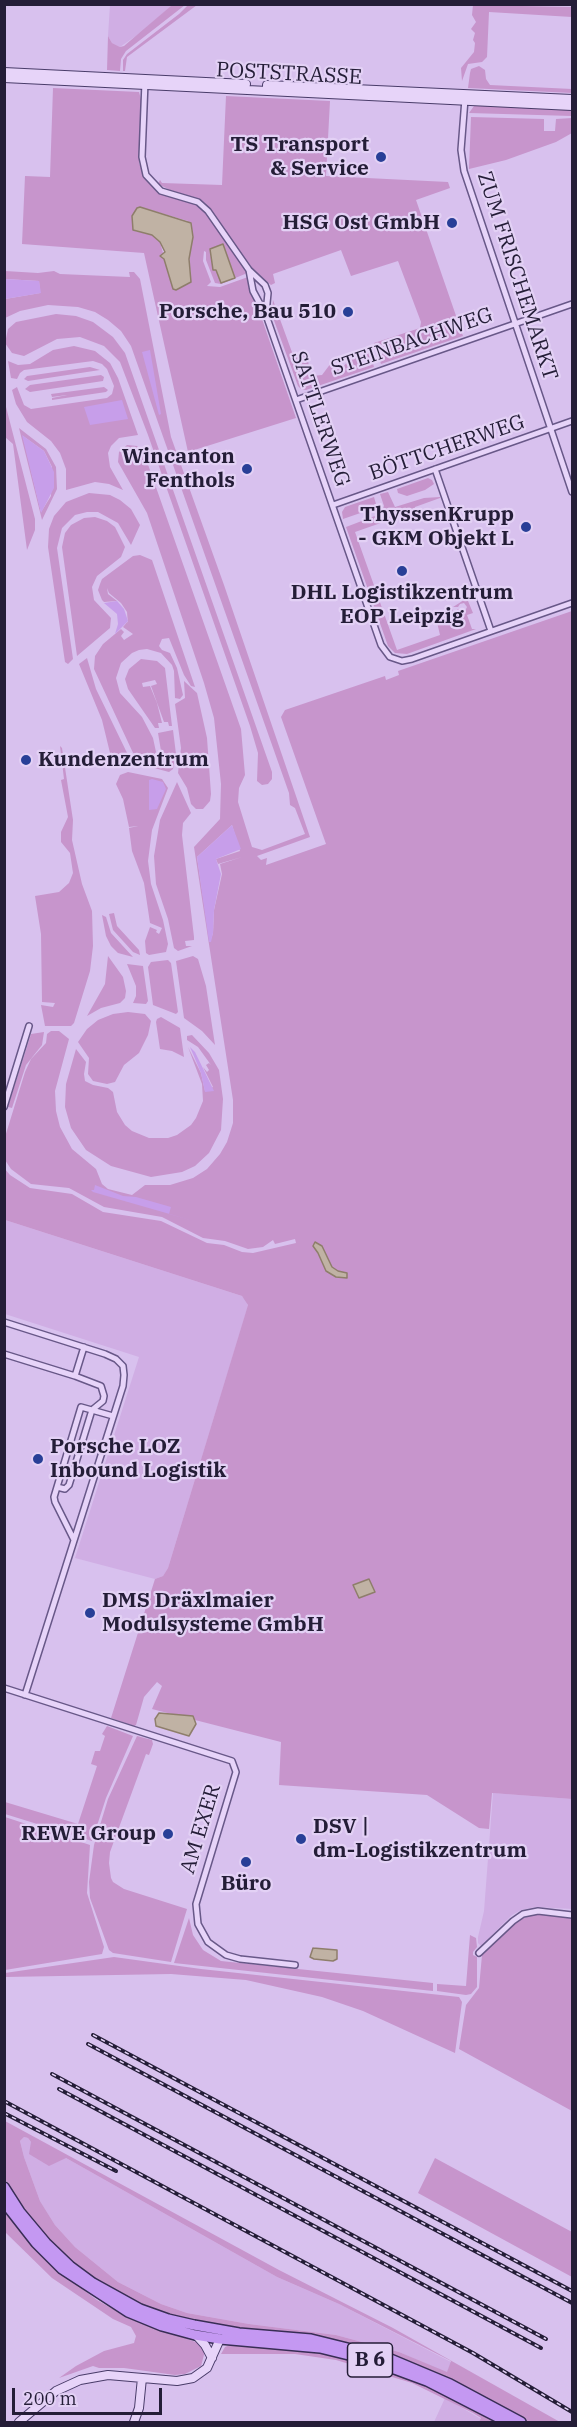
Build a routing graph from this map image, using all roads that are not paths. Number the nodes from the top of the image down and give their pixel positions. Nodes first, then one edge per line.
1 (4, 72) edge
2 (4, 78) edge
3 (145, 82) junction
4 (465, 98) junction
5 (573, 99) edge
6 (573, 106) edge
7 (249, 270) junction
8 (260, 282) junction
9 (253, 286) junction
10 (267, 298) junction
11 (258, 300) junction
12 (573, 304) edge
13 (266, 315) junction
14 (514, 324) junction
15 (296, 400) junction
16 (573, 421) edge
17 (551, 429) junction
18 (435, 470) junction
19 (573, 492) edge
20 (333, 505) junction
21 (573, 603) edge
22 (490, 632) junction
23 (29, 1026) dead end
24 (4, 1107) edge
25 (4, 1322) edge
26 (84, 1347) junction
27 (4, 1354) edge
28 (75, 1376) junction
29 (92, 1410) junction
30 (113, 1416) junction
31 (57, 1487) junction
32 (74, 1540) junction
33 (4, 1688) edge
34 (26, 1695) junction
35 (573, 1915) edge
36 (479, 1953) dead end
37 (295, 1965) dead end
38 (4, 2187) edge
39 (4, 2202) edge
40 (195, 2335) junction
41 (221, 2335) junction
42 (212, 2358) junction
43 (142, 2378) junction
44 (135, 2420) edge
45 (19, 2422) edge
46 (507, 2422) edge
47 (521, 2422) edge

1 - 3 street, POSTSTRASSE
2 - 3 street, POSTSTRASSE
3 - 4 street, POSTSTRASSE
3 - 7 street, SATTLERWEG
4 - 5 street, POSTSTRASSE
4 - 6 street, POSTSTRASSE
4 - 14 street, ZUM FRISCHEMARKT
7 - 8 street, SATTLERWEG
7 - 9 street, SATTLERWEG
8 - 9 street
8 - 10 street, SATTLERWEG
9 - 11 street, SATTLERWEG
10 - 11 street
10 - 13 street, SATTLERWEG
11 - 13 street, SATTLERWEG
12 - 14 street, STEINBACHWEG
13 - 15 street, SATTLERWEG
14 - 15 street, STEINBACHWEG
14 - 17 street, ZUM FRISCHEMARKT
15 - 20 street, SATTLERWEG
16 - 17 street, BÖTTCHERWEG
17 - 18 street, BÖTTCHERWEG
17 - 19 street, ZUM FRISCHEMARKT
18 - 20 street, BÖTTCHERWEG
18 - 22 street
20 - 22 street, SATTLERWEG
21 - 22 street
23 - 24 street
25 - 26 street
26 - 28 street
26 - 30 street
27 - 28 street
28 - 29 street
29 - 30 street
29 - 31 street
29 - 31 street
30 - 32 street
31 - 32 street
32 - 34 street
33 - 34 street, AM EXER
34 - 37 street, AM EXER
35 - 36 street
38 - 41 main road, B 6
39 - 40 main road, B 6
40 - 41 main road, B 6
40 - 42 street
41 - 42 street
41 - 46 main road, B 6
41 - 47 main road, B 6
42 - 43 street
43 - 44 street
43 - 45 street

